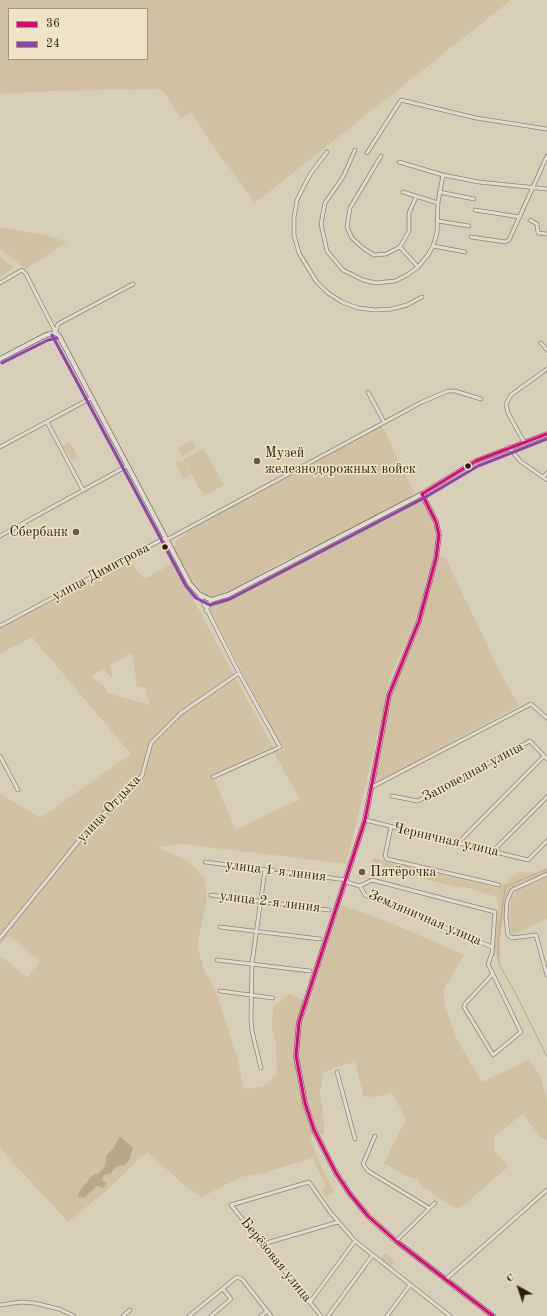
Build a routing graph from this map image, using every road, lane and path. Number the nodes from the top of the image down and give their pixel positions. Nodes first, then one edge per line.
1 (547, 129) edge
2 (355, 150) dead end
3 (327, 152) dead end
4 (367, 153) dead end
5 (381, 156) dead end
6 (547, 156) edge
7 (399, 162) dead end
8 (443, 175) junction
9 (532, 188) junction
10 (547, 189) edge
11 (403, 192) dead end
12 (440, 192) junction
13 (416, 196) junction
14 (474, 199) dead end
15 (438, 203) junction
16 (475, 210) dead end
17 (520, 217) junction
18 (530, 220) dead end
19 (438, 222) junction
20 (469, 226) dead end
21 (547, 234) edge
22 (471, 237) dead end
23 (433, 246) junction
24 (400, 247) junction
25 (465, 252) dead end
26 (418, 266) junction
27 (0, 283) edge
28 (133, 284) dead end
29 (422, 297) dead end
30 (56, 333) junction
31 (541, 343) dead end
32 (547, 350) edge
33 (0, 359) edge
34 (547, 369) edge
35 (368, 392) dead end
36 (91, 398) junction
37 (481, 399) dead end
38 (47, 422) junction
39 (384, 422) junction
40 (547, 434) edge
41 (524, 442) junction
42 (0, 447) edge
43 (509, 447) junction
44 (128, 466) junction
45 (547, 473) edge
46 (543, 477) junction
47 (547, 480) edge
48 (83, 490) junction
49 (422, 494) junction
50 (0, 536) edge
51 (166, 540) junction
52 (199, 594) junction
53 (211, 600) junction
54 (206, 611) junction
55 (0, 626) edge
56 (239, 672) junction
57 (547, 718) edge
58 (0, 756) edge
59 (544, 756) junction
60 (547, 759) edge
61 (213, 777) dead end
62 (372, 787) junction
63 (18, 790) dead end
64 (392, 796) dead end
65 (547, 797) edge
66 (365, 820) junction
67 (391, 827) junction
68 (547, 841) edge
69 (458, 843) junction
70 (492, 851) junction
71 (205, 862) dead end
72 (265, 870) junction
73 (547, 874) edge
74 (346, 881) junction
75 (499, 885) dead end
76 (360, 886) junction
77 (212, 895) dead end
78 (261, 901) junction
79 (329, 910) dead end
80 (220, 927) dead end
81 (257, 932) junction
82 (0, 938) edge
83 (320, 940) dead end
84 (492, 947) junction
85 (217, 960) dead end
86 (252, 963) junction
87 (546, 968) edge
88 (310, 971) dead end
89 (492, 975) junction
90 (547, 975) edge
91 (220, 991) dead end
92 (252, 995) junction
93 (273, 998) dead end
94 (261, 1068) dead end
95 (337, 1072) dead end
96 (375, 1136) dead end
97 (355, 1139) dead end
98 (547, 1190) edge
99 (434, 1203) dead end
100 (429, 1208) junction
101 (338, 1222) junction
102 (355, 1241) junction
103 (396, 1241) junction
104 (263, 1244) junction
105 (372, 1256) junction
106 (446, 1279) junction
107 (410, 1285) junction
108 (223, 1289) junction
109 (310, 1302) junction
110 (0, 1305) edge
111 (130, 1310) dead end
112 (267, 1311) junction
113 (74, 1316) edge
114 (123, 1316) edge
115 (189, 1316) edge
116 (211, 1316) edge
117 (261, 1316) edge
118 (271, 1316) edge
119 (321, 1316) edge
120 (328, 1316) edge
121 (387, 1316) edge
122 (450, 1316) edge
123 (493, 1316) edge

1 - 4 street
2 - 26 street
3 - 29 street
5 - 24 street
6 - 9 street
7 - 8 street
8 - 9 street
8 - 12 street
9 - 10 street
9 - 17 street
11 - 13 street
12 - 14 street
12 - 15 street
13 - 15 street
13 - 24 street
15 - 19 street
16 - 17 street
17 - 22 street
18 - 21 street
19 - 20 street
19 - 23 street
23 - 25 street
23 - 26 street
24 - 26 street
27 - 30 street
28 - 30 street
30 - 33 street
30 - 36 street
31 - 32 street
34 - 41 street
35 - 39 street
36 - 38 street
36 - 44 street
37 - 39 street, улица Димитрова
38 - 42 street
38 - 48 street
39 - 51 street, улица Димитрова
40 - 41 street
41 - 43 street
43 - 46 street
43 - 49 street
44 - 48 street
44 - 51 street
45 - 46 street
46 - 47 street
48 - 50 street
49 - 53 street
49 - 62 street
51 - 52 street
51 - 55 street, улица Димитрова
52 - 53 street
52 - 54 street
53 - 54 street
54 - 56 street
56 - 61 street
56 - 82 street, улица Отдыха
57 - 62 street
58 - 63 street
59 - 60 street, Заповедная улица
59 - 64 street, Заповедная улица
59 - 69 street
62 - 66 street
65 - 70 street
66 - 67 street, Черничная улица
66 - 74 street
67 - 69 street, Черничная улица
67 - 75 street
68 - 70 street, Черничная улица
69 - 70 street, Черничная улица
71 - 72 street, улица 1-я линия
72 - 74 street, улица 1-я линия
72 - 78 street
73 - 87 street
74 - 76 street, улица 1-я линия
74 - 103 street
76 - 84 street, Земляничная улица
76 - 84 street
77 - 78 street, улица 2-я линия
78 - 79 street, улица 2-я линия
78 - 81 street
80 - 81 street
81 - 83 street
81 - 86 street
84 - 89 street
85 - 86 street
86 - 88 street
86 - 92 street
87 - 90 street
89 - 89 street
91 - 92 street
92 - 93 street
92 - 94 street
95 - 97 street
96 - 100 street
98 - 106 street
99 - 100 street
100 - 103 street
101 - 102 street
101 - 104 street
101 - 104 street, Берёзовая улица
102 - 105 street
102 - 109 street
103 - 106 street
104 - 109 street, Берёзовая улица
105 - 107 street
105 - 120 street
106 - 123 street
107 - 121 street
107 - 122 street
108 - 112 street
108 - 115 street
108 - 116 street
109 - 119 street, Берёзовая улица
110 - 113 street
111 - 114 street
112 - 117 street
112 - 118 street

